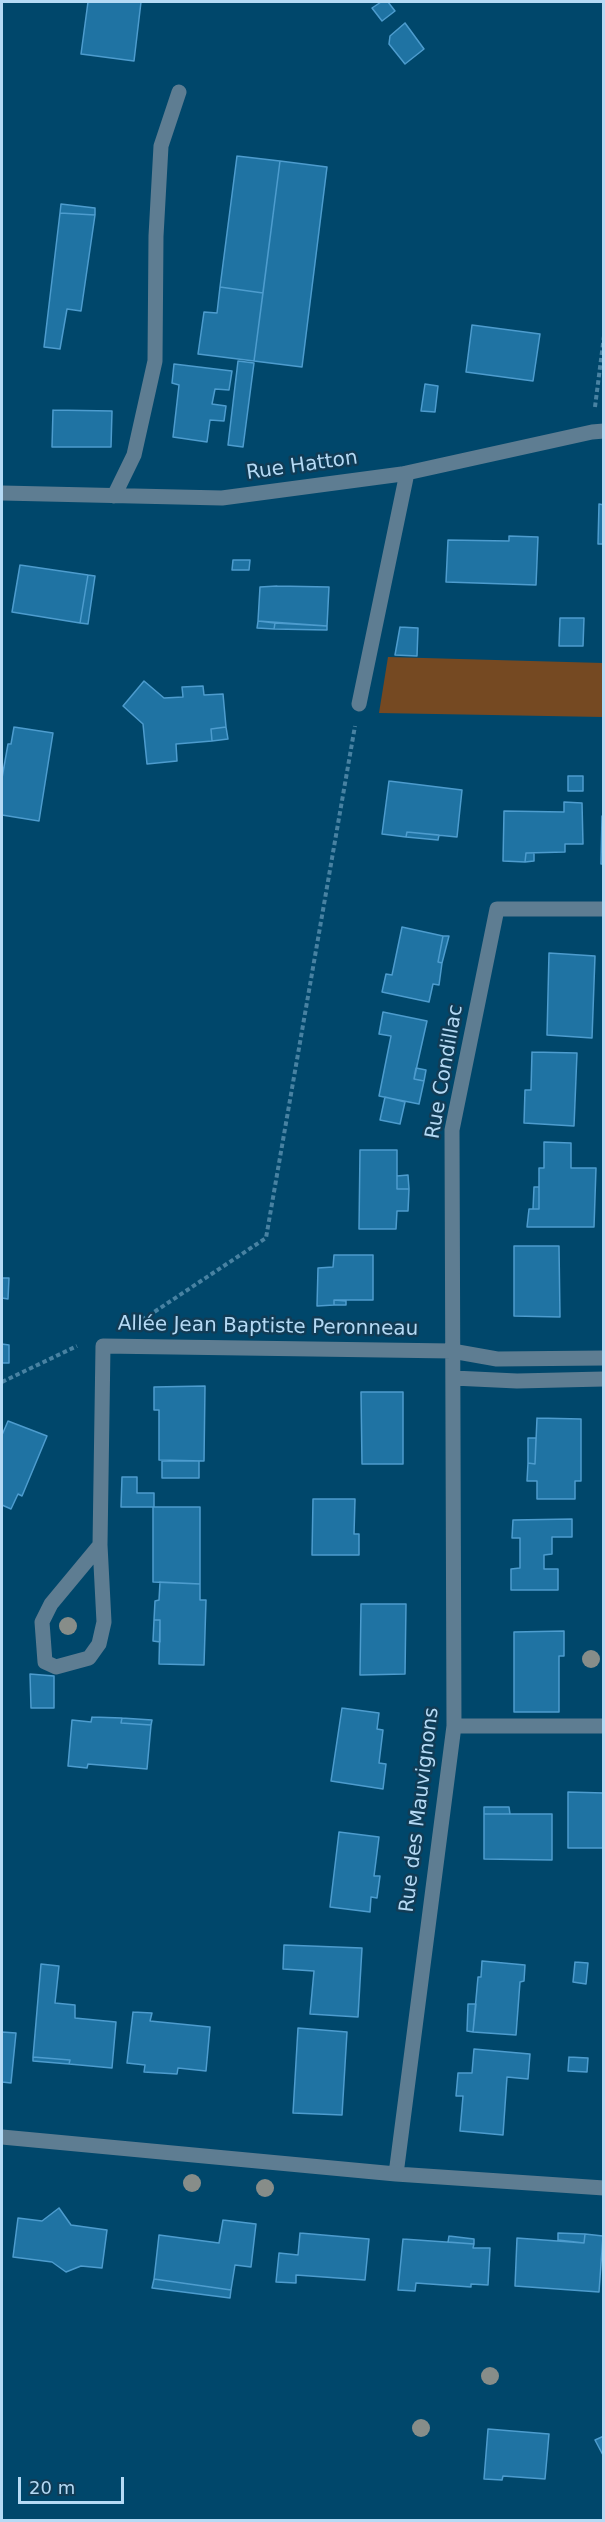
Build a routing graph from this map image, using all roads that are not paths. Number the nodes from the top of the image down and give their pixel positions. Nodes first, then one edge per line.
1 (179, 92) dead end
2 (598, 431) edge
3 (407, 473) junction
4 (2, 493) edge
5 (114, 496) junction
6 (359, 704) road end
7 (603, 909) edge
8 (452, 1351) junction
9 (603, 1358) edge
10 (453, 1378) junction
11 (603, 1379) edge
12 (100, 1545) junction
13 (454, 1726) junction
14 (603, 1726) edge
15 (2, 2137) edge
16 (396, 2174) junction
17 (603, 2188) edge

1 - 5 street
2 - 3 street, Rue Hatton
3 - 5 street, Rue Hatton
3 - 6 street
4 - 5 street, Rue Hatton
7 - 8 street, Rue Condillac
8 - 9 street
8 - 10 street, Rue des Mauvignons
8 - 12 street, Allée Jean Baptiste Peronneau
10 - 11 street
10 - 13 street, Rue des Mauvignons
12 - 12 street, Allée Jean Baptiste Peronneau
13 - 14 street
13 - 16 street, Rue des Mauvignons
15 - 16 street
16 - 17 street

